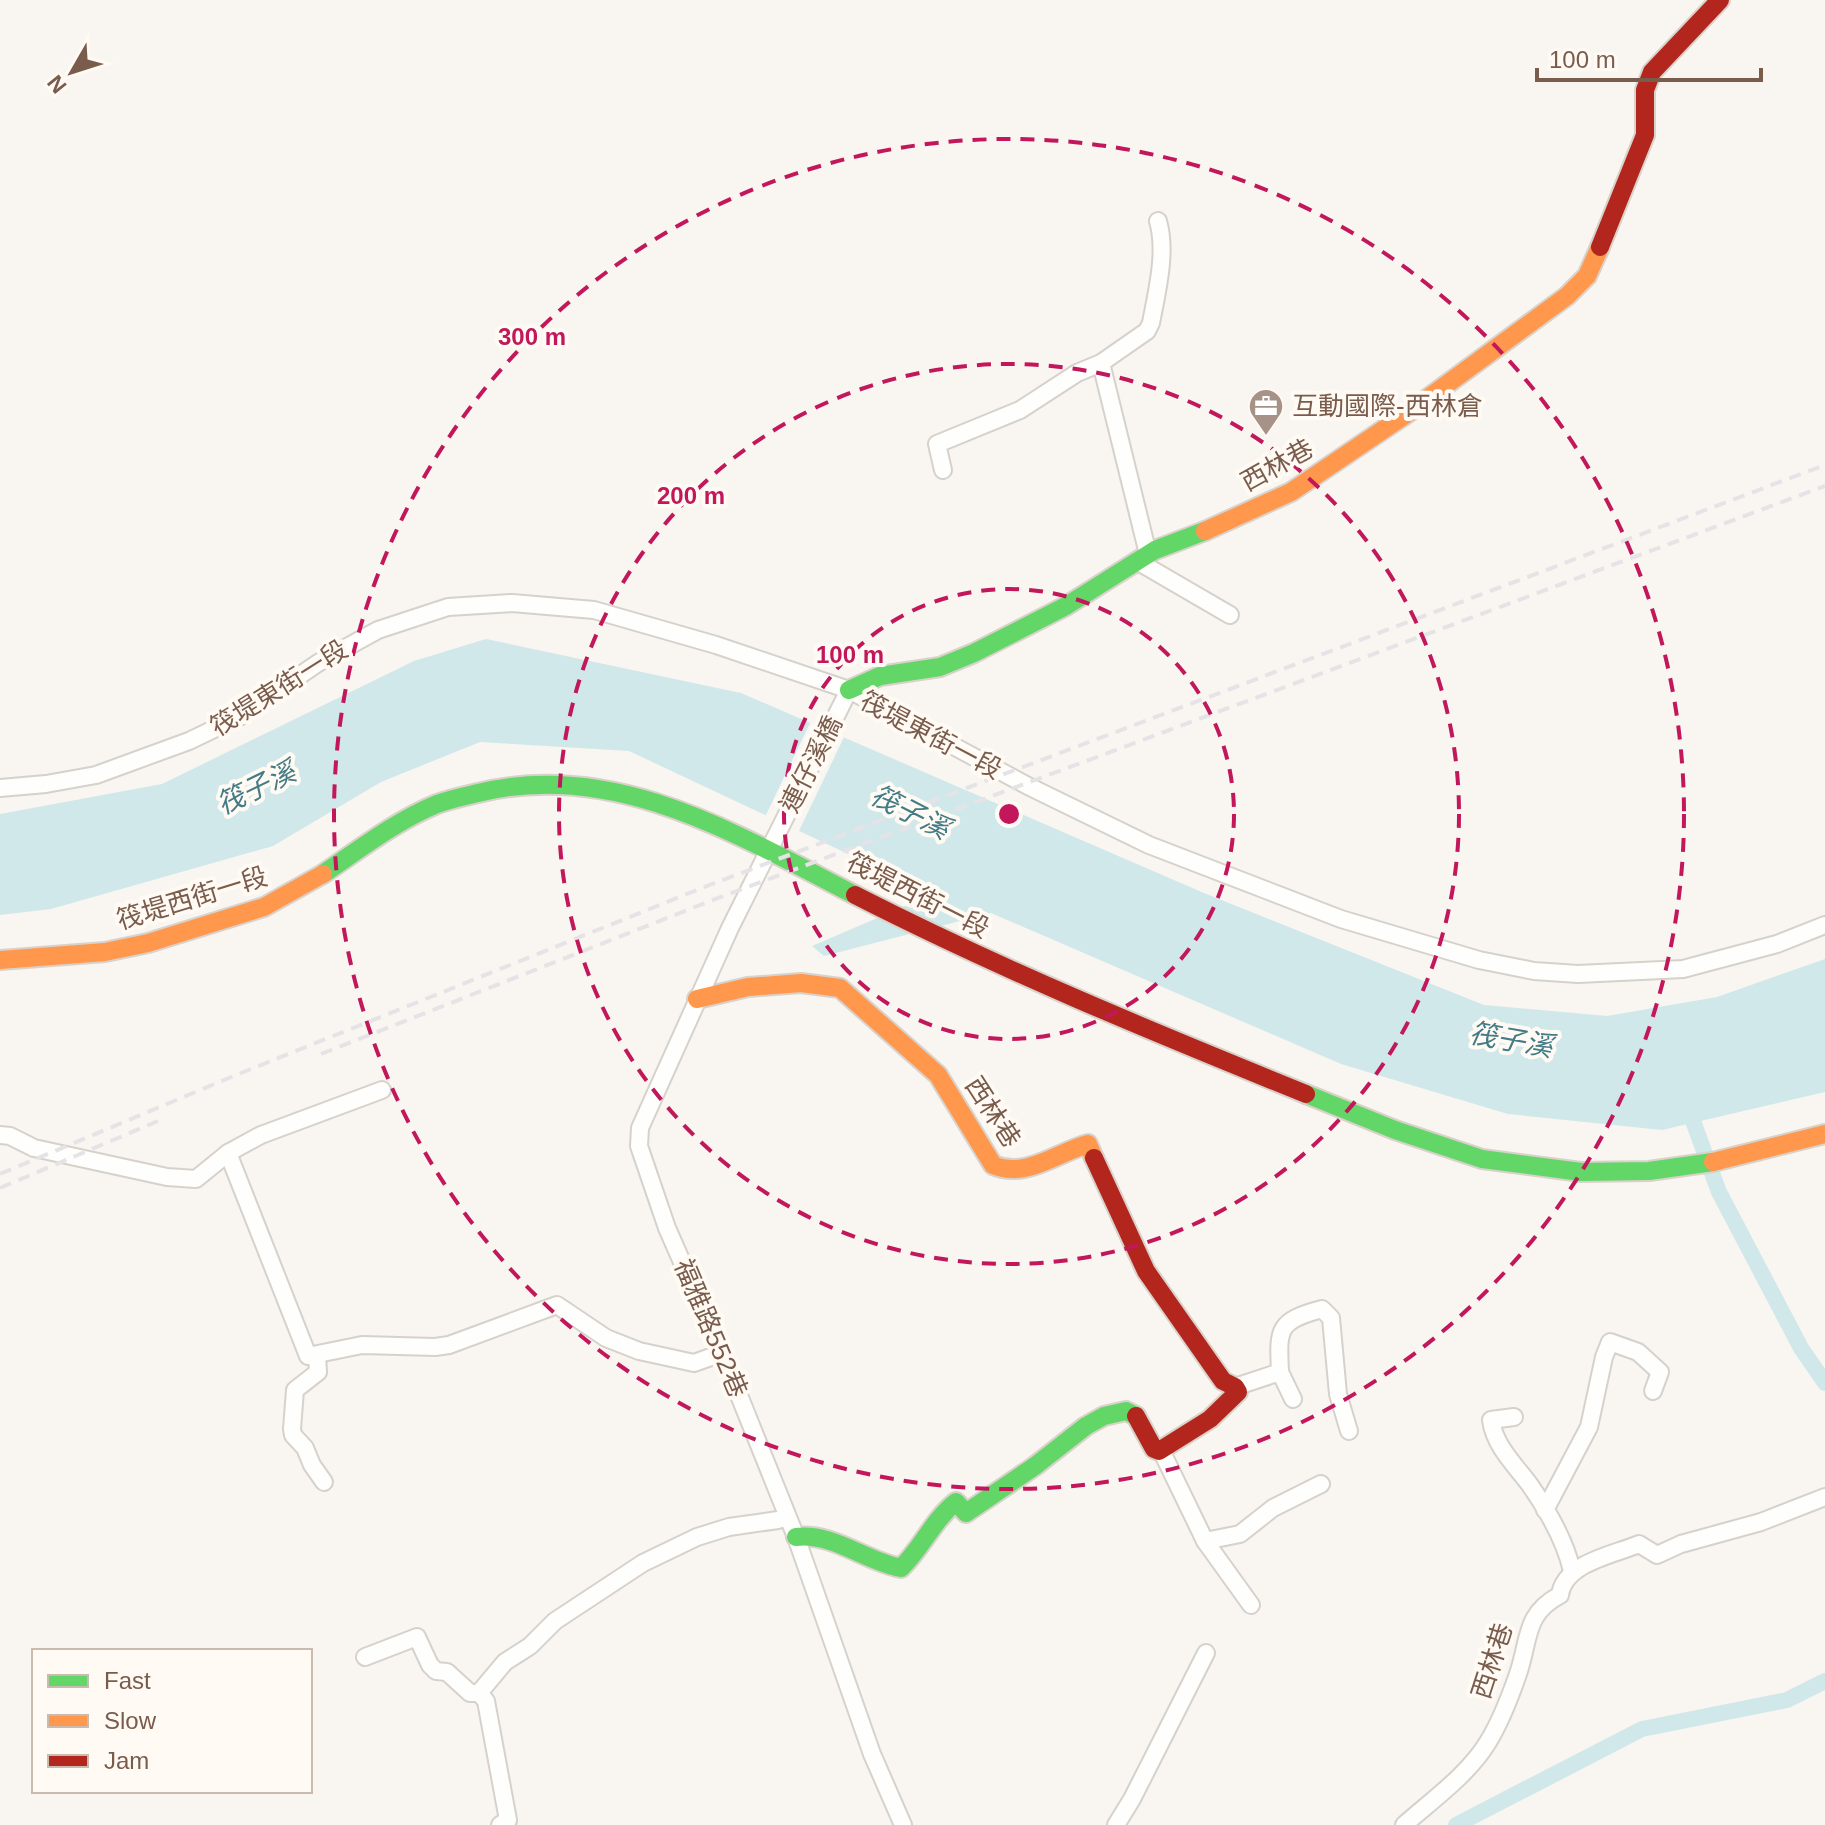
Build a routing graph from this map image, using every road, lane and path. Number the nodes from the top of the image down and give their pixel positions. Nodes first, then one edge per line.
1 (1720, 0) edge
2 (1158, 221) dead end
3 (1101, 363) junction
4 (943, 470) dead end
5 (1144, 557) junction
6 (1230, 615) dead end
7 (845, 697) junction
8 (0, 788) edge
9 (771, 843) junction
10 (1825, 925) edge
11 (0, 960) edge
12 (697, 999) junction
13 (382, 1090) dead end
14 (1825, 1134) edge
15 (0, 1135) edge
16 (228, 1153) junction
17 (722, 1353) junction
18 (317, 1356) junction
19 (1280, 1372) junction
20 (1235, 1387) junction
21 (1653, 1391) dead end
22 (1293, 1399) dead end
23 (1514, 1417) dead end
24 (1349, 1431) dead end
25 (1161, 1450) junction
26 (324, 1482) dead end
27 (1321, 1484) dead end
28 (1825, 1497) edge
29 (1545, 1510) junction
30 (787, 1517) junction
31 (796, 1537) junction
32 (1205, 1541) junction
33 (1572, 1571) junction
34 (1251, 1605) dead end
35 (1206, 1653) dead end
36 (365, 1657) dead end
37 (479, 1693) junction
38 (500, 1825) edge
39 (903, 1825) edge
40 (1102, 1825) edge
41 (1114, 1825) edge
42 (1404, 1825) edge

1 - 5 street, 西林巷
2 - 3 street
3 - 4 street
3 - 5 street
5 - 6 street
5 - 7 street, 西林巷
7 - 8 street, 筏堤東街一段
7 - 9 street, 連仔溪橋
7 - 10 street, 筏堤東街一段
9 - 11 street, 筏堤西街一段
9 - 12 street, 福雅路552巷
9 - 14 street, 筏堤西街一段
12 - 17 street, 福雅路552巷
12 - 20 street, 西林巷
13 - 16 street
15 - 16 street
16 - 18 street
17 - 18 street
17 - 30 street, 福雅路552巷
18 - 26 street
19 - 20 street
19 - 22 street
19 - 24 street
20 - 25 street
21 - 29 street
23 - 29 street
25 - 31 street
25 - 32 street
27 - 32 street
28 - 33 street
29 - 33 street
30 - 31 street, 福雅路552巷
30 - 37 street
31 - 39 street, 福雅路552巷
32 - 34 street
33 - 42 street, 西林巷
35 - 41 street
36 - 37 street
37 - 38 street
40 - 41 street

